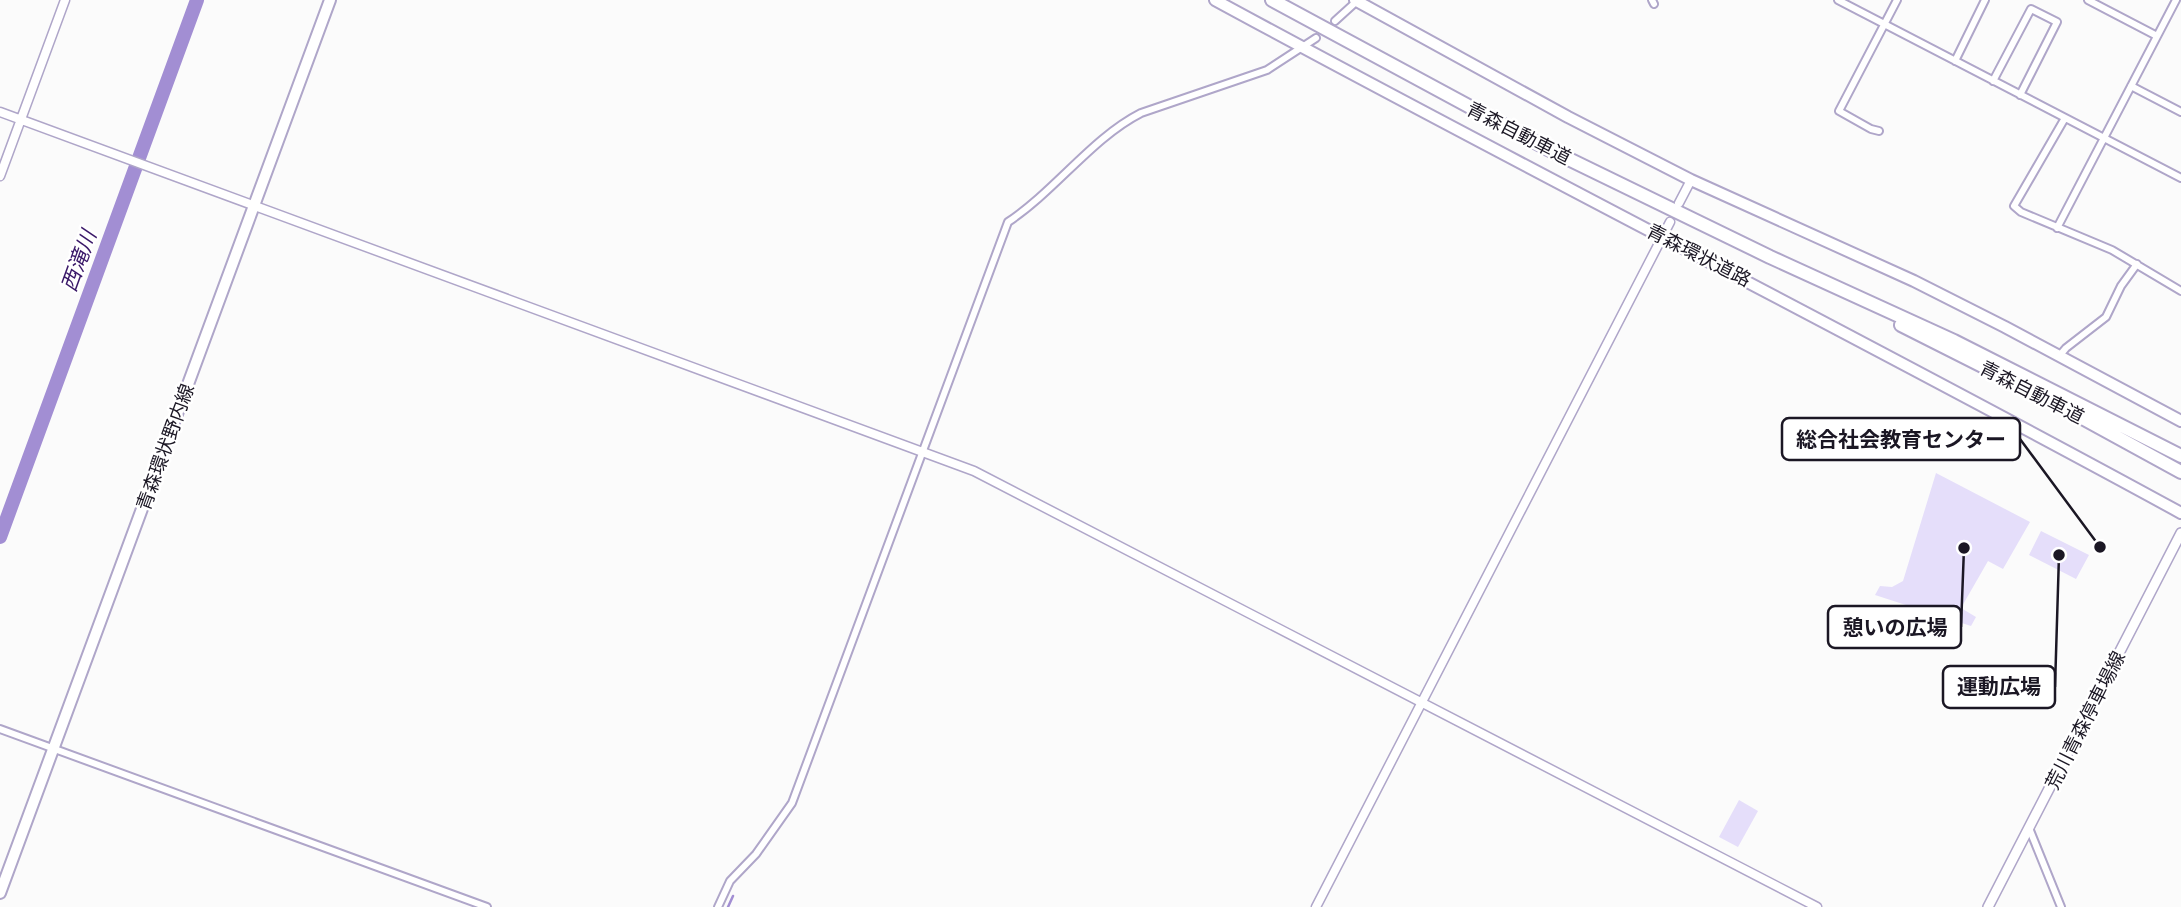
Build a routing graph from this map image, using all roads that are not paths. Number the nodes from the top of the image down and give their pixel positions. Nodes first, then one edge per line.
1 (65, 0) edge
2 (330, 0) edge
3 (1215, 0) edge
4 (1272, 0) edge
5 (1356, 0) edge
6 (1838, 0) edge
7 (1897, 0) edge
8 (1985, 0) edge
9 (2088, 0) edge
10 (2176, 0) edge
11 (1335, 20) dead end
12 (1885, 24) junction
13 (2157, 36) junction
14 (1316, 38) dead end
15 (1303, 48) junction
16 (1955, 61) junction
17 (1993, 81) junction
18 (2132, 86) junction
19 (2020, 95) junction
20 (0, 112) edge
21 (2181, 112) edge
22 (2065, 118) junction
23 (21, 120) junction
24 (1879, 131) dead end
25 (2104, 138) junction
26 (0, 176) edge
27 (2181, 178) edge
28 (1691, 180) junction
29 (1679, 203) dead end
30 (254, 206) junction
31 (1670, 222) dead end
32 (2057, 228) junction
33 (1663, 237) junction
34 (1770, 257) junction
35 (2137, 264) junction
36 (2181, 291) edge
37 (2060, 355) junction
38 (2181, 421) edge
39 (923, 451) junction
40 (2176, 453) edge
41 (2181, 472) edge
42 (2181, 513) edge
43 (2181, 533) edge
44 (1422, 703) junction
45 (0, 729) edge
46 (53, 748) junction
47 (2029, 828) junction
48 (0, 893) edge
49 (1815, 906) edge
50 (487, 907) edge
51 (718, 907) edge
52 (1316, 907) edge
53 (1988, 907) edge
54 (2061, 907) edge

1 - 23 street
2 - 30 main road, 青森環状野内線
3 - 15 main road, 青森環状道路
4 - 34 highway, 青森自動車道
5 - 11 street
5 - 28 main road
6 - 12 street
7 - 12 street
8 - 16 street
9 - 13 street
10 - 13 street
12 - 16 street
12 - 24 street
13 - 18 street
14 - 15 street
15 - 33 main road, 青森環状道路
15 - 39 street
16 - 17 street
17 - 19 street
17 - 19 street
18 - 21 street
18 - 25 street
19 - 22 street
20 - 23 street
22 - 25 street
22 - 32 street
23 - 26 street
23 - 30 street
25 - 27 street
25 - 32 street
28 - 29 street
28 - 37 main road
30 - 39 street
30 - 46 main road, 青森環状野内線
31 - 33 street
32 - 35 street
33 - 42 main road, 青森環状道路
33 - 44 street
34 - 40 highway, 青森自動車道
34 - 41 highway, 青森自動車道
35 - 36 street
35 - 37 street
37 - 38 main road
39 - 44 street
39 - 51 street
43 - 47 main road, 荒川青森停車場線
44 - 49 street
44 - 52 street
45 - 46 street
46 - 48 main road, 青森環状野内線
46 - 50 street
47 - 53 main road, 荒川青森停車場線
47 - 54 street

